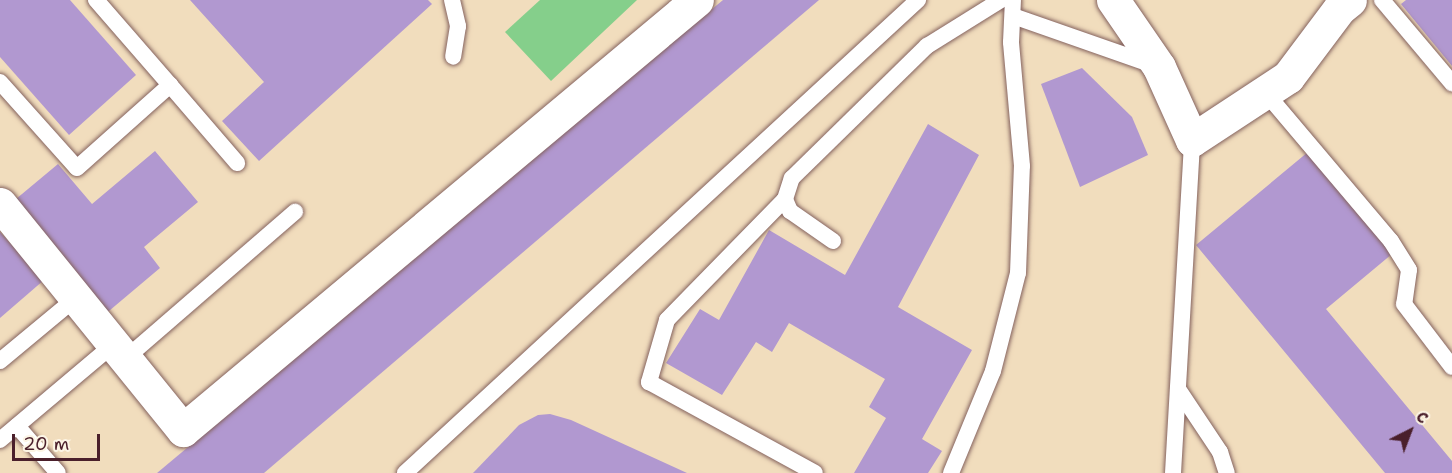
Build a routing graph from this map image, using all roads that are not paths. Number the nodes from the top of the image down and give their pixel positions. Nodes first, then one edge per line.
1 (96, 0) edge
2 (452, 0) edge
3 (697, 0) edge
4 (918, 0) edge
5 (1001, 0) edge
6 (1113, 0) edge
7 (1350, 0) edge
8 (1382, 0) edge
9 (1013, 8) edge
10 (453, 57) dead end
11 (1159, 67) junction
12 (0, 82) edge
13 (1452, 83) edge
14 (170, 86) junction
15 (1265, 92) junction
16 (1192, 140) junction
17 (237, 163) dead end
18 (785, 199) junction
19 (0, 204) edge
20 (295, 212) dead end
21 (833, 241) dead end
22 (76, 297) junction
23 (119, 352) junction
24 (0, 361) edge
25 (1452, 367) edge
26 (1178, 388) junction
27 (17, 426) junction
28 (0, 440) edge
29 (58, 473) edge
30 (405, 473) edge
31 (815, 473) edge
32 (951, 473) edge
33 (1173, 473) edge
34 (1227, 473) edge

1 - 14 lane
2 - 10 lane
3 - 23 street
4 - 30 lane
5 - 18 lane
6 - 11 street
7 - 15 street
8 - 13 lane
9 - 11 lane
9 - 32 lane
11 - 16 street
12 - 14 lane
14 - 17 lane
15 - 16 street
15 - 25 lane
16 - 26 lane
18 - 21 lane
18 - 31 lane
19 - 22 street
20 - 23 lane
22 - 23 street
22 - 24 lane
23 - 27 lane
26 - 33 lane
26 - 34 lane
27 - 28 lane
27 - 29 lane

